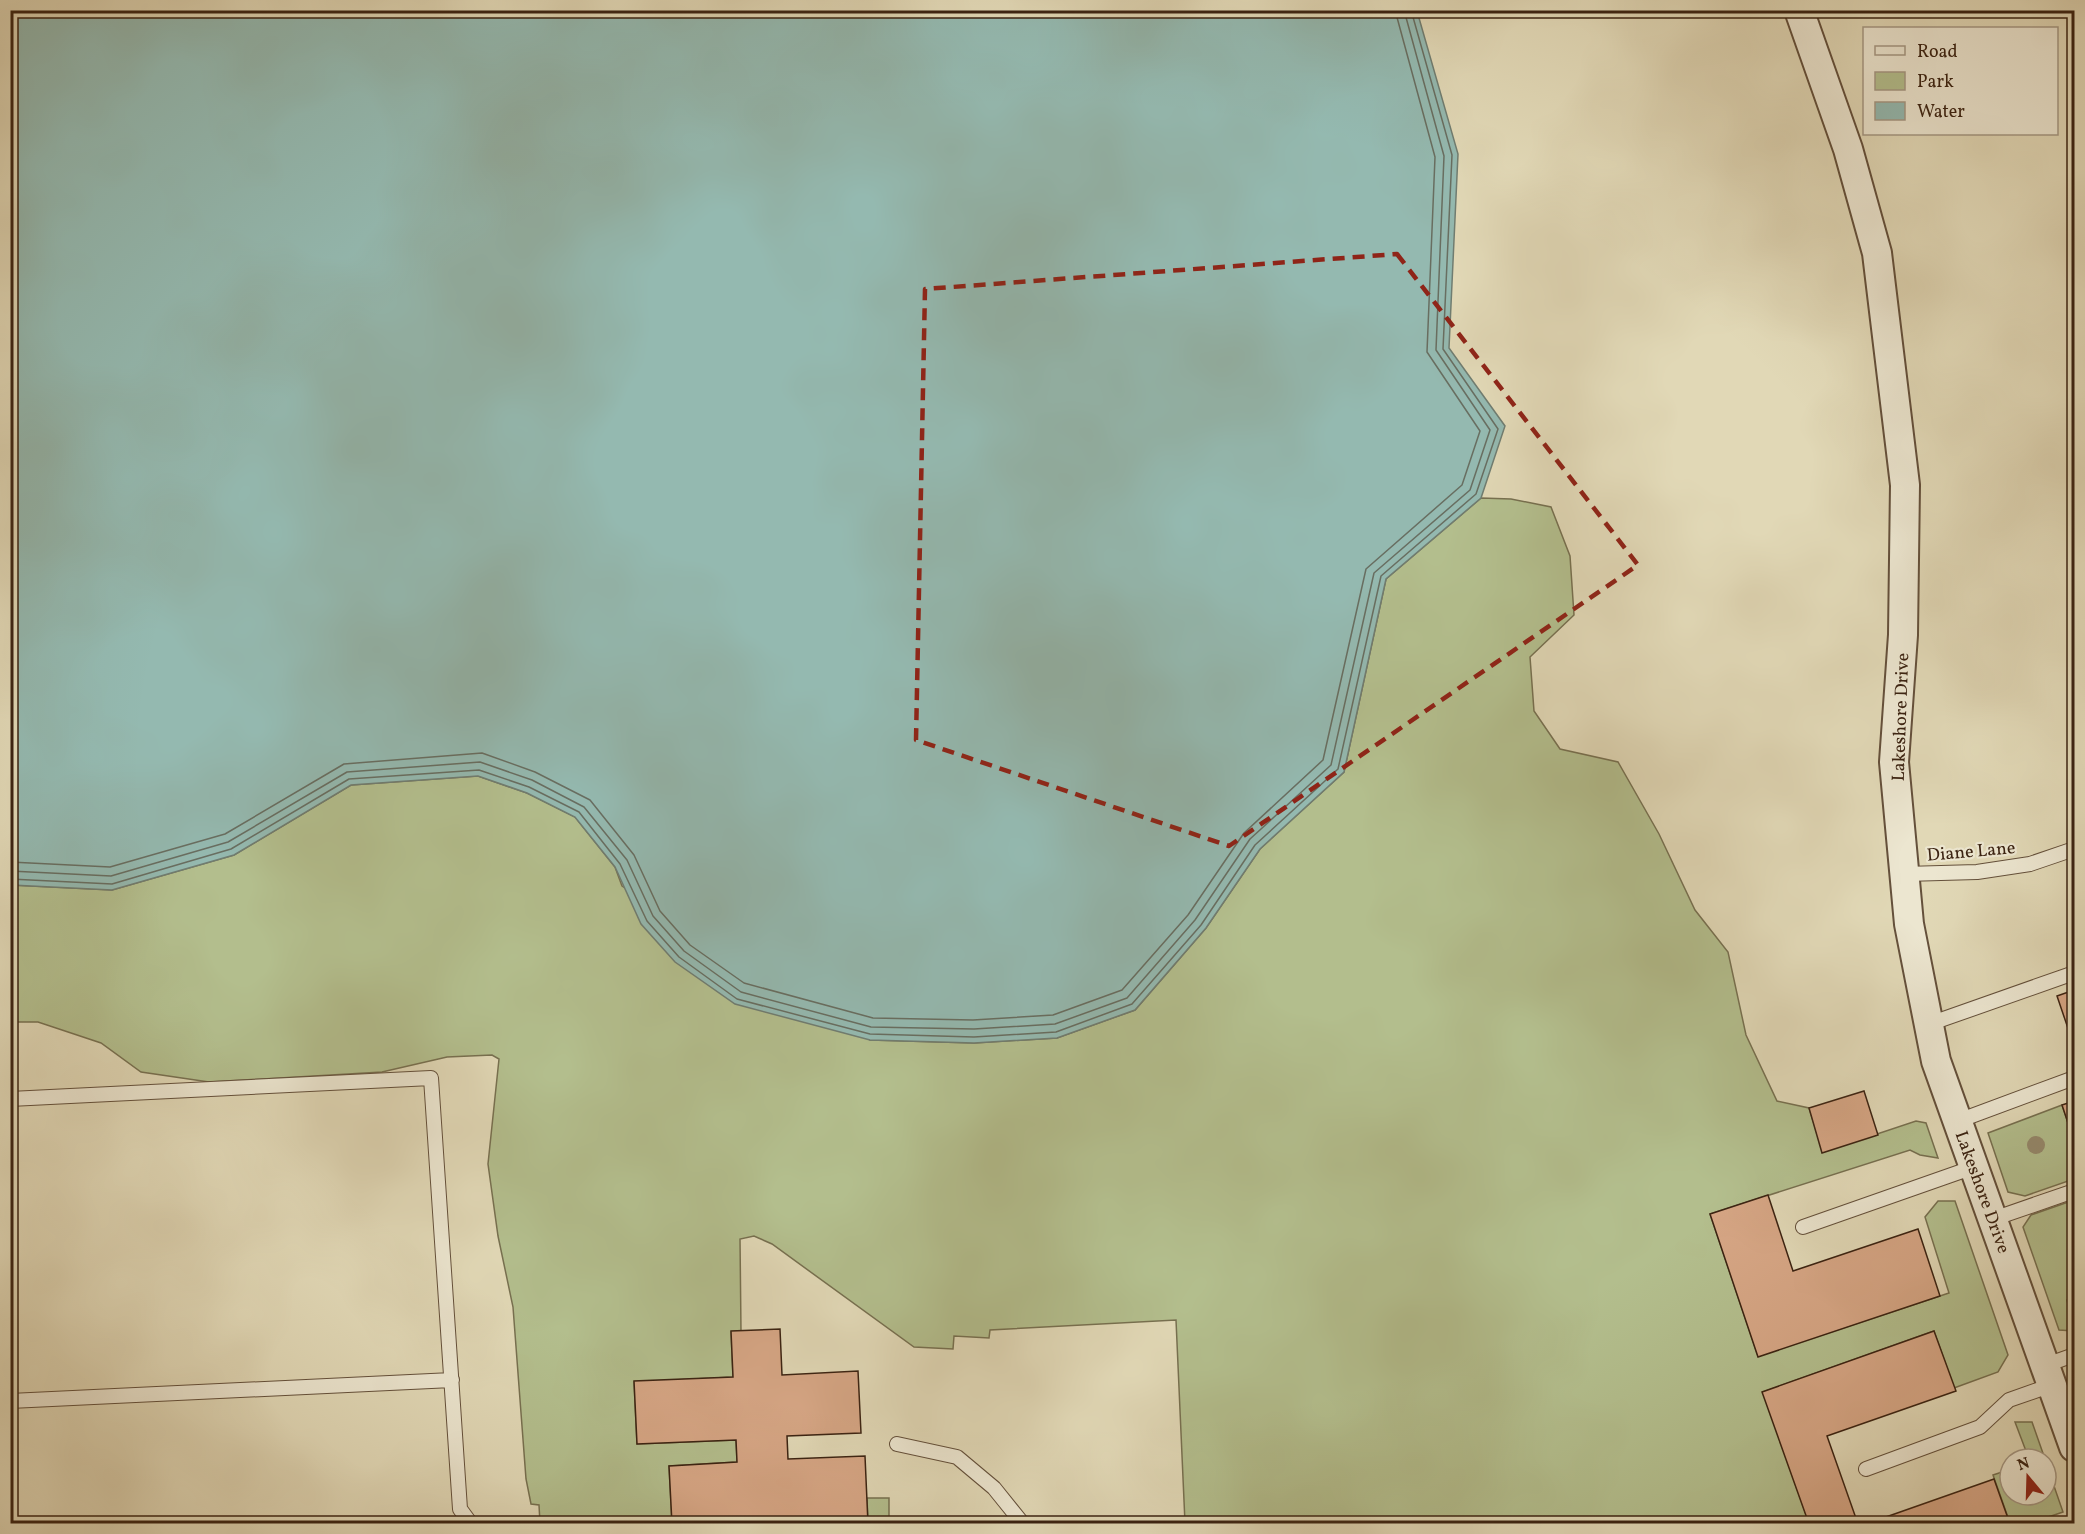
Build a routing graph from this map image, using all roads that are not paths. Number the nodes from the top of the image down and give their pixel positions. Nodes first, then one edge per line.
1 (1800, 10) edge
2 (2074, 849) edge
3 (1905, 874) junction
4 (2074, 973) edge
5 (1929, 1023) junction
6 (2074, 1078) edge
7 (10, 1099) edge
8 (1958, 1121) junction
9 (1974, 1167) junction
10 (2074, 1191) edge
11 (1993, 1219) junction
12 (1803, 1227) dead end
13 (2074, 1355) edge
14 (2049, 1375) junction
15 (452, 1380) junction
16 (10, 1401) edge
17 (897, 1444) dead end
18 (2074, 1447) edge
19 (1866, 1469) dead end
20 (471, 1524) edge
21 (1023, 1524) edge

1 - 3 street, Lakeshore Drive
2 - 3 lane, Diane Lane
3 - 5 street, Lakeshore Drive
4 - 5 lane
5 - 8 street, Lakeshore Drive
6 - 8 lane
7 - 15 lane
8 - 9 street, Lakeshore Drive
9 - 11 street, Lakeshore Drive
9 - 12 lane
10 - 11 lane
11 - 14 street, Lakeshore Drive
13 - 14 lane
14 - 18 street, Lakeshore Drive
14 - 19 lane
15 - 16 lane
15 - 20 lane
17 - 21 lane

